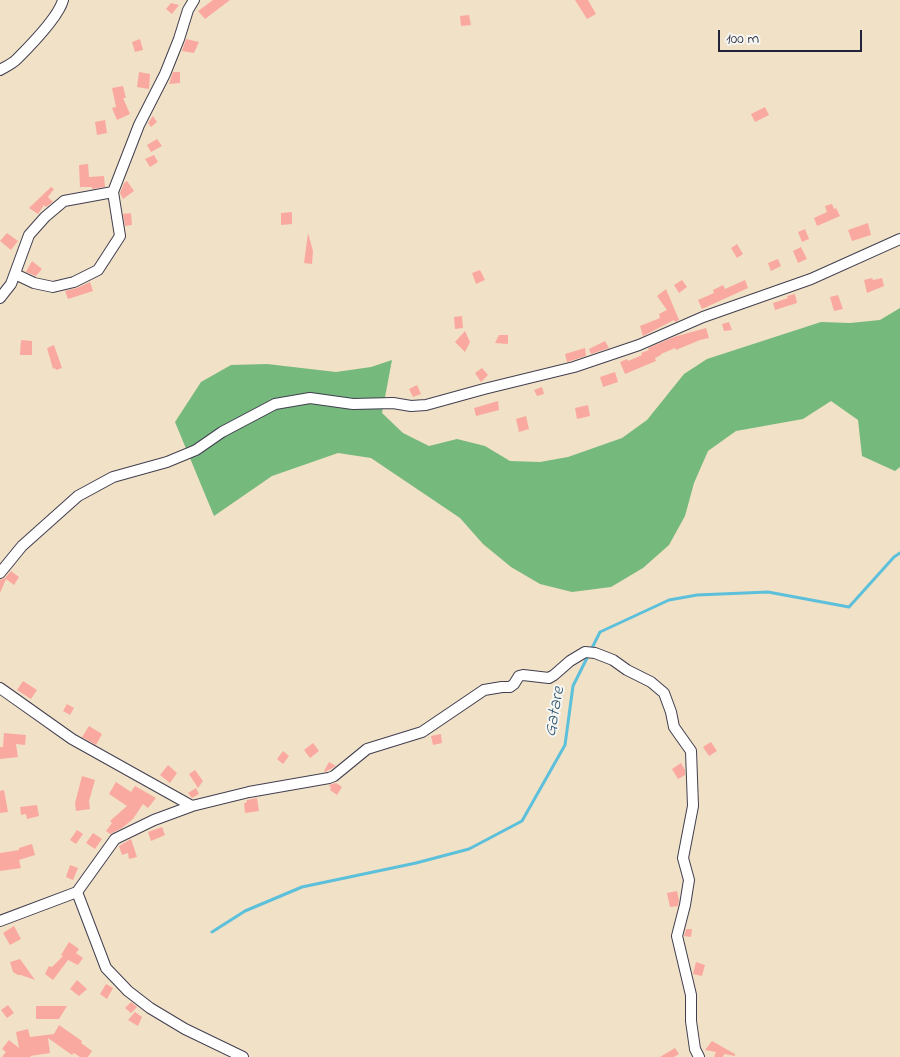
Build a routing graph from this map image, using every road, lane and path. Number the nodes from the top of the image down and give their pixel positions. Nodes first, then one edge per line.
1 (63, 0) edge
2 (194, 0) edge
3 (0, 70) edge
4 (112, 192) junction
5 (900, 239) edge
6 (15, 274) junction
7 (0, 298) edge
8 (0, 573) edge
9 (0, 688) edge
10 (192, 806) junction
11 (77, 892) junction
12 (0, 921) edge
13 (243, 1057) edge
14 (700, 1057) edge

1 - 3 street
2 - 4 street
4 - 6 street
4 - 6 street
5 - 8 street
6 - 7 street
9 - 10 street
10 - 11 street
10 - 14 street
11 - 12 street
11 - 13 street

